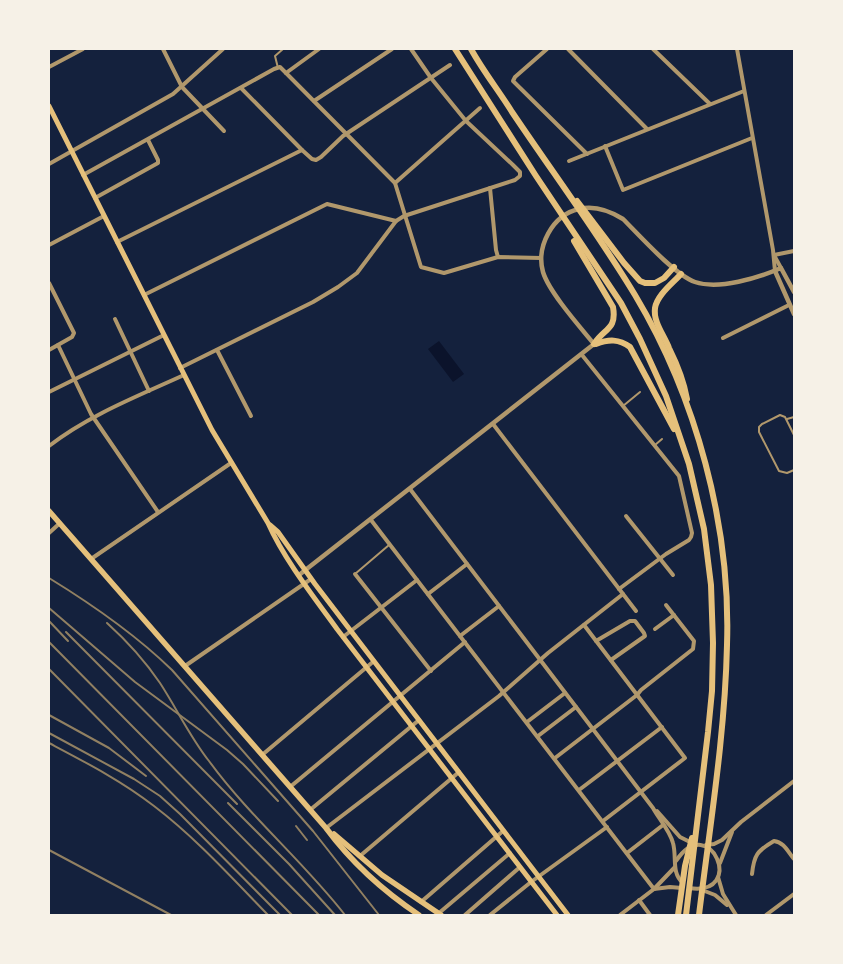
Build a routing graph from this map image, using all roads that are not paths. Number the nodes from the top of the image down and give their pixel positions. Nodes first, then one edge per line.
1 (67, 49) edge
2 (83, 49) edge
3 (163, 49) edge
4 (223, 49) edge
5 (283, 49) edge
6 (319, 49) edge
7 (392, 49) edge
8 (411, 49) edge
9 (455, 49) edge
10 (471, 49) edge
11 (547, 49) edge
12 (568, 49) edge
13 (653, 49) edge
14 (737, 49) edge
15 (70, 55) junction
16 (450, 65) dead end
17 (49, 67) edge
18 (278, 68) junction
19 (286, 73) junction
20 (431, 78) junction
21 (182, 87) junction
22 (242, 88) junction
23 (744, 90) junction
24 (314, 101) junction
25 (710, 104) junction
26 (49, 106) edge
27 (480, 108) dead end
28 (203, 109) junction
29 (466, 121) junction
30 (647, 129) junction
31 (224, 131) dead end
32 (347, 134) junction
33 (752, 138) junction
34 (148, 140) junction
35 (605, 146) junction
36 (302, 150) junction
37 (72, 152) junction
38 (587, 154) junction
39 (569, 161) dead end
40 (49, 164) edge
41 (83, 175) junction
42 (395, 183) junction
43 (490, 188) junction
44 (95, 198) junction
45 (104, 216) junction
46 (404, 216) junction
47 (396, 221) junction
48 (595, 228) junction
49 (574, 237) junction
50 (117, 242) junction
51 (49, 245) edge
52 (794, 251) edge
53 (774, 255) junction
54 (498, 257) junction
55 (541, 258) junction
56 (674, 267) junction
57 (781, 268) junction
58 (774, 271) junction
59 (681, 274) junction
60 (49, 283) edge
61 (794, 292) edge
62 (144, 295) junction
63 (789, 305) junction
64 (794, 314) edge
65 (115, 319) dead end
66 (164, 335) junction
67 (723, 338) dead end
68 (594, 344) junction
69 (58, 345) junction
70 (49, 350) edge
71 (217, 350) junction
72 (131, 351) junction
73 (582, 355) junction
74 (180, 368) junction
75 (184, 375) junction
76 (74, 379) junction
77 (149, 391) junction
78 (49, 392) edge
79 (640, 392) dead end
80 (623, 406) junction
81 (690, 413) junction
82 (251, 416) dead end
83 (93, 417) junction
84 (794, 417) edge
85 (786, 420) junction
86 (493, 424) junction
87 (794, 435) edge
88 (662, 439) dead end
89 (654, 445) junction
90 (49, 446) edge
91 (231, 463) junction
92 (689, 464) junction
93 (794, 470) edge
94 (410, 489) junction
95 (49, 511) edge
96 (158, 512) junction
97 (626, 516) dead end
98 (371, 520) junction
99 (60, 523) junction
100 (268, 523) junction
101 (49, 533) edge
102 (390, 545) junction
103 (660, 558) junction
104 (91, 559) junction
105 (467, 564) junction
106 (305, 571) junction
107 (355, 574) joint
108 (673, 574) dead end
109 (299, 575) junction
110 (311, 579) junction
111 (417, 580) junction
112 (304, 584) junction
113 (620, 589) junction
114 (428, 594) junction
115 (623, 594) junction
116 (666, 605) dead end
117 (499, 606) junction
118 (382, 607) junction
119 (636, 611) dead end
120 (674, 615) junction
121 (584, 625) junction
122 (655, 630) dead end
123 (351, 632) junction
124 (460, 636) junction
125 (343, 638) junction
126 (596, 640) junction
127 (465, 642) junction
128 (540, 659) junction
129 (611, 660) junction
130 (374, 661) junction
131 (185, 666) junction
132 (366, 667) junction
133 (431, 671) junction
134 (503, 692) junction
135 (565, 693) junction
136 (638, 695) junction
137 (401, 696) junction
138 (393, 702) junction
139 (576, 707) junction
140 (419, 720) junction
141 (527, 722) junction
142 (412, 726) junction
143 (662, 727) junction
144 (593, 730) junction
145 (538, 736) junction
146 (437, 744) junction
147 (429, 749) junction
148 (262, 755) junction
149 (555, 758) junction
150 (617, 761) junction
151 (459, 772) junction
152 (452, 778) junction
153 (794, 781) edge
154 (290, 787) junction
155 (579, 790) junction
156 (641, 792) junction
157 (653, 808) junction
158 (310, 810) junction
159 (603, 821) junction
160 (696, 825) junction
161 (663, 826) junction
162 (607, 827) junction
163 (326, 828) junction
164 (733, 830) junction
165 (503, 831) junction
166 (497, 837) junction
167 (696, 845) junction
168 (704, 846) junction
169 (510, 853) junction
170 (627, 853) junction
171 (360, 856) junction
172 (794, 860) edge
173 (676, 861) junction
174 (720, 865) junction
175 (520, 867) junction
176 (675, 867) junction
177 (752, 874) dead end
178 (539, 877) junction
179 (718, 877) junction
180 (531, 882) junction
181 (689, 888) junction
182 (654, 889) junction
183 (702, 890) junction
184 (794, 894) edge
185 (639, 900) junction
186 (421, 902) junction
187 (733, 910) junction
188 (440, 914) edge
189 (419, 915) edge
190 (464, 915) edge
191 (490, 915) edge
192 (557, 915) edge
193 (568, 915) edge
194 (620, 915) edge
195 (650, 915) edge
196 (678, 915) edge
197 (686, 915) edge
198 (699, 915) edge
199 (736, 915) edge
200 (766, 915) edge

1 - 15 street
2 - 15 street
3 - 21 street
4 - 21 street
5 - 18 lane
6 - 19 street
7 - 24 street
8 - 20 street
9 - 49 highway
10 - 48 highway
11 - 38 street
12 - 30 street
13 - 25 street
14 - 23 street
15 - 17 street
16 - 20 street
18 - 19 street
18 - 22 street
19 - 24 street
20 - 29 street
20 - 32 street
21 - 28 street
21 - 37 street
22 - 28 street
22 - 36 street
23 - 25 street
23 - 33 street
24 - 32 street
25 - 30 street
26 - 37 main road
27 - 29 street
28 - 31 street
28 - 34 street
29 - 42 street
29 - 43 street
30 - 35 street
32 - 36 street
32 - 42 street
33 - 35 street
33 - 53 street
34 - 41 street
34 - 44 street
35 - 38 street
36 - 50 street
37 - 40 street
37 - 41 main road
38 - 39 street
41 - 44 main road
42 - 46 street
43 - 46 street
43 - 54 street
44 - 45 main road
45 - 50 main road
45 - 51 street
46 - 47 street
46 - 54 street
47 - 62 street
47 - 71 street
48 - 56 highway
48 - 81 highway
49 - 68 highway
49 - 92 highway
50 - 62 main road
52 - 53 street
53 - 57 street
53 - 58 street
54 - 55 street
55 - 56 street
55 - 68 street
56 - 59 street
57 - 58 street
57 - 61 street
58 - 59 street
58 - 63 street
59 - 81 highway
60 - 69 street
62 - 66 main road
63 - 64 street
63 - 67 street
65 - 72 street
66 - 72 street
66 - 74 main road
68 - 73 street
68 - 92 highway
69 - 70 street
69 - 76 street
71 - 74 street
71 - 82 street
72 - 76 street
72 - 77 street
73 - 80 street
73 - 86 street
74 - 75 main road
75 - 77 street
75 - 91 main road
76 - 78 street
76 - 83 street
77 - 83 street
79 - 80 lane
80 - 89 street
81 - 198 highway
83 - 90 street
83 - 96 street
84 - 85 lane
85 - 87 lane
85 - 93 lane
86 - 94 street
86 - 113 street
88 - 89 lane
89 - 103 street
91 - 96 street
91 - 100 main road
92 - 160 highway
94 - 98 street
94 - 105 street
95 - 99 main road
96 - 104 street
97 - 103 street
98 - 102 street
98 - 106 street
99 - 101 street
99 - 104 main road
100 - 106 main road
100 - 109 main road
102 - 107 lane
102 - 111 street
103 - 108 street
103 - 113 street
104 - 131 main road
105 - 114 street
105 - 117 street
106 - 109 street
106 - 110 main road
107 - 118 street
109 - 112 main road
110 - 112 street
110 - 123 main road
111 - 114 street
111 - 118 street
112 - 125 main road
112 - 131 street
113 - 115 street
114 - 124 street
115 - 119 street
115 - 121 street
116 - 120 street
117 - 124 street
117 - 128 street
118 - 123 street
118 - 133 street
120 - 122 street
120 - 136 street
121 - 126 street
121 - 128 street
123 - 125 street
123 - 130 main road
124 - 127 street
125 - 132 main road
126 - 129 street
126 - 129 street
127 - 133 street
127 - 134 street
128 - 134 street
128 - 135 street
129 - 136 street
130 - 132 street
130 - 137 main road
131 - 148 main road
132 - 138 main road
132 - 148 street
133 - 137 street
134 - 141 street
134 - 146 street
135 - 139 street
135 - 141 street
136 - 143 street
136 - 144 street
137 - 138 street
137 - 140 main road
138 - 142 main road
138 - 154 street
139 - 144 street
139 - 145 street
140 - 142 street
140 - 146 main road
141 - 145 street
142 - 147 main road
142 - 158 street
143 - 150 street
143 - 156 street
144 - 149 street
144 - 150 street
145 - 149 street
146 - 147 street
146 - 151 main road
147 - 152 main road
147 - 163 street
148 - 154 main road
149 - 155 street
150 - 155 street
150 - 156 street
151 - 152 street
151 - 165 main road
152 - 166 main road
152 - 171 street
153 - 164 street
154 - 158 main road
155 - 159 street
156 - 157 street
156 - 159 street
157 - 161 street
157 - 167 street
158 - 163 main road
159 - 162 street
160 - 196 highway
160 - 197 highway
161 - 170 street
161 - 173 street
162 - 170 street
162 - 178 street
163 - 171 main road
163 - 189 main road
164 - 168 street
164 - 174 street
165 - 166 street
165 - 178 main road
166 - 169 main road
166 - 186 street
167 - 168 street
167 - 173 street
168 - 174 street
169 - 175 main road
169 - 188 street
170 - 182 street
171 - 186 main road
172 - 177 street
173 - 176 street
174 - 179 street
175 - 180 main road
175 - 190 street
176 - 181 street
176 - 182 street
178 - 180 street
178 - 193 main road
179 - 183 street
179 - 187 street
180 - 191 street
180 - 192 main road
181 - 182 street
181 - 183 street
182 - 185 street
183 - 187 street
184 - 200 street
185 - 194 street
185 - 195 street
186 - 188 main road
187 - 199 street

